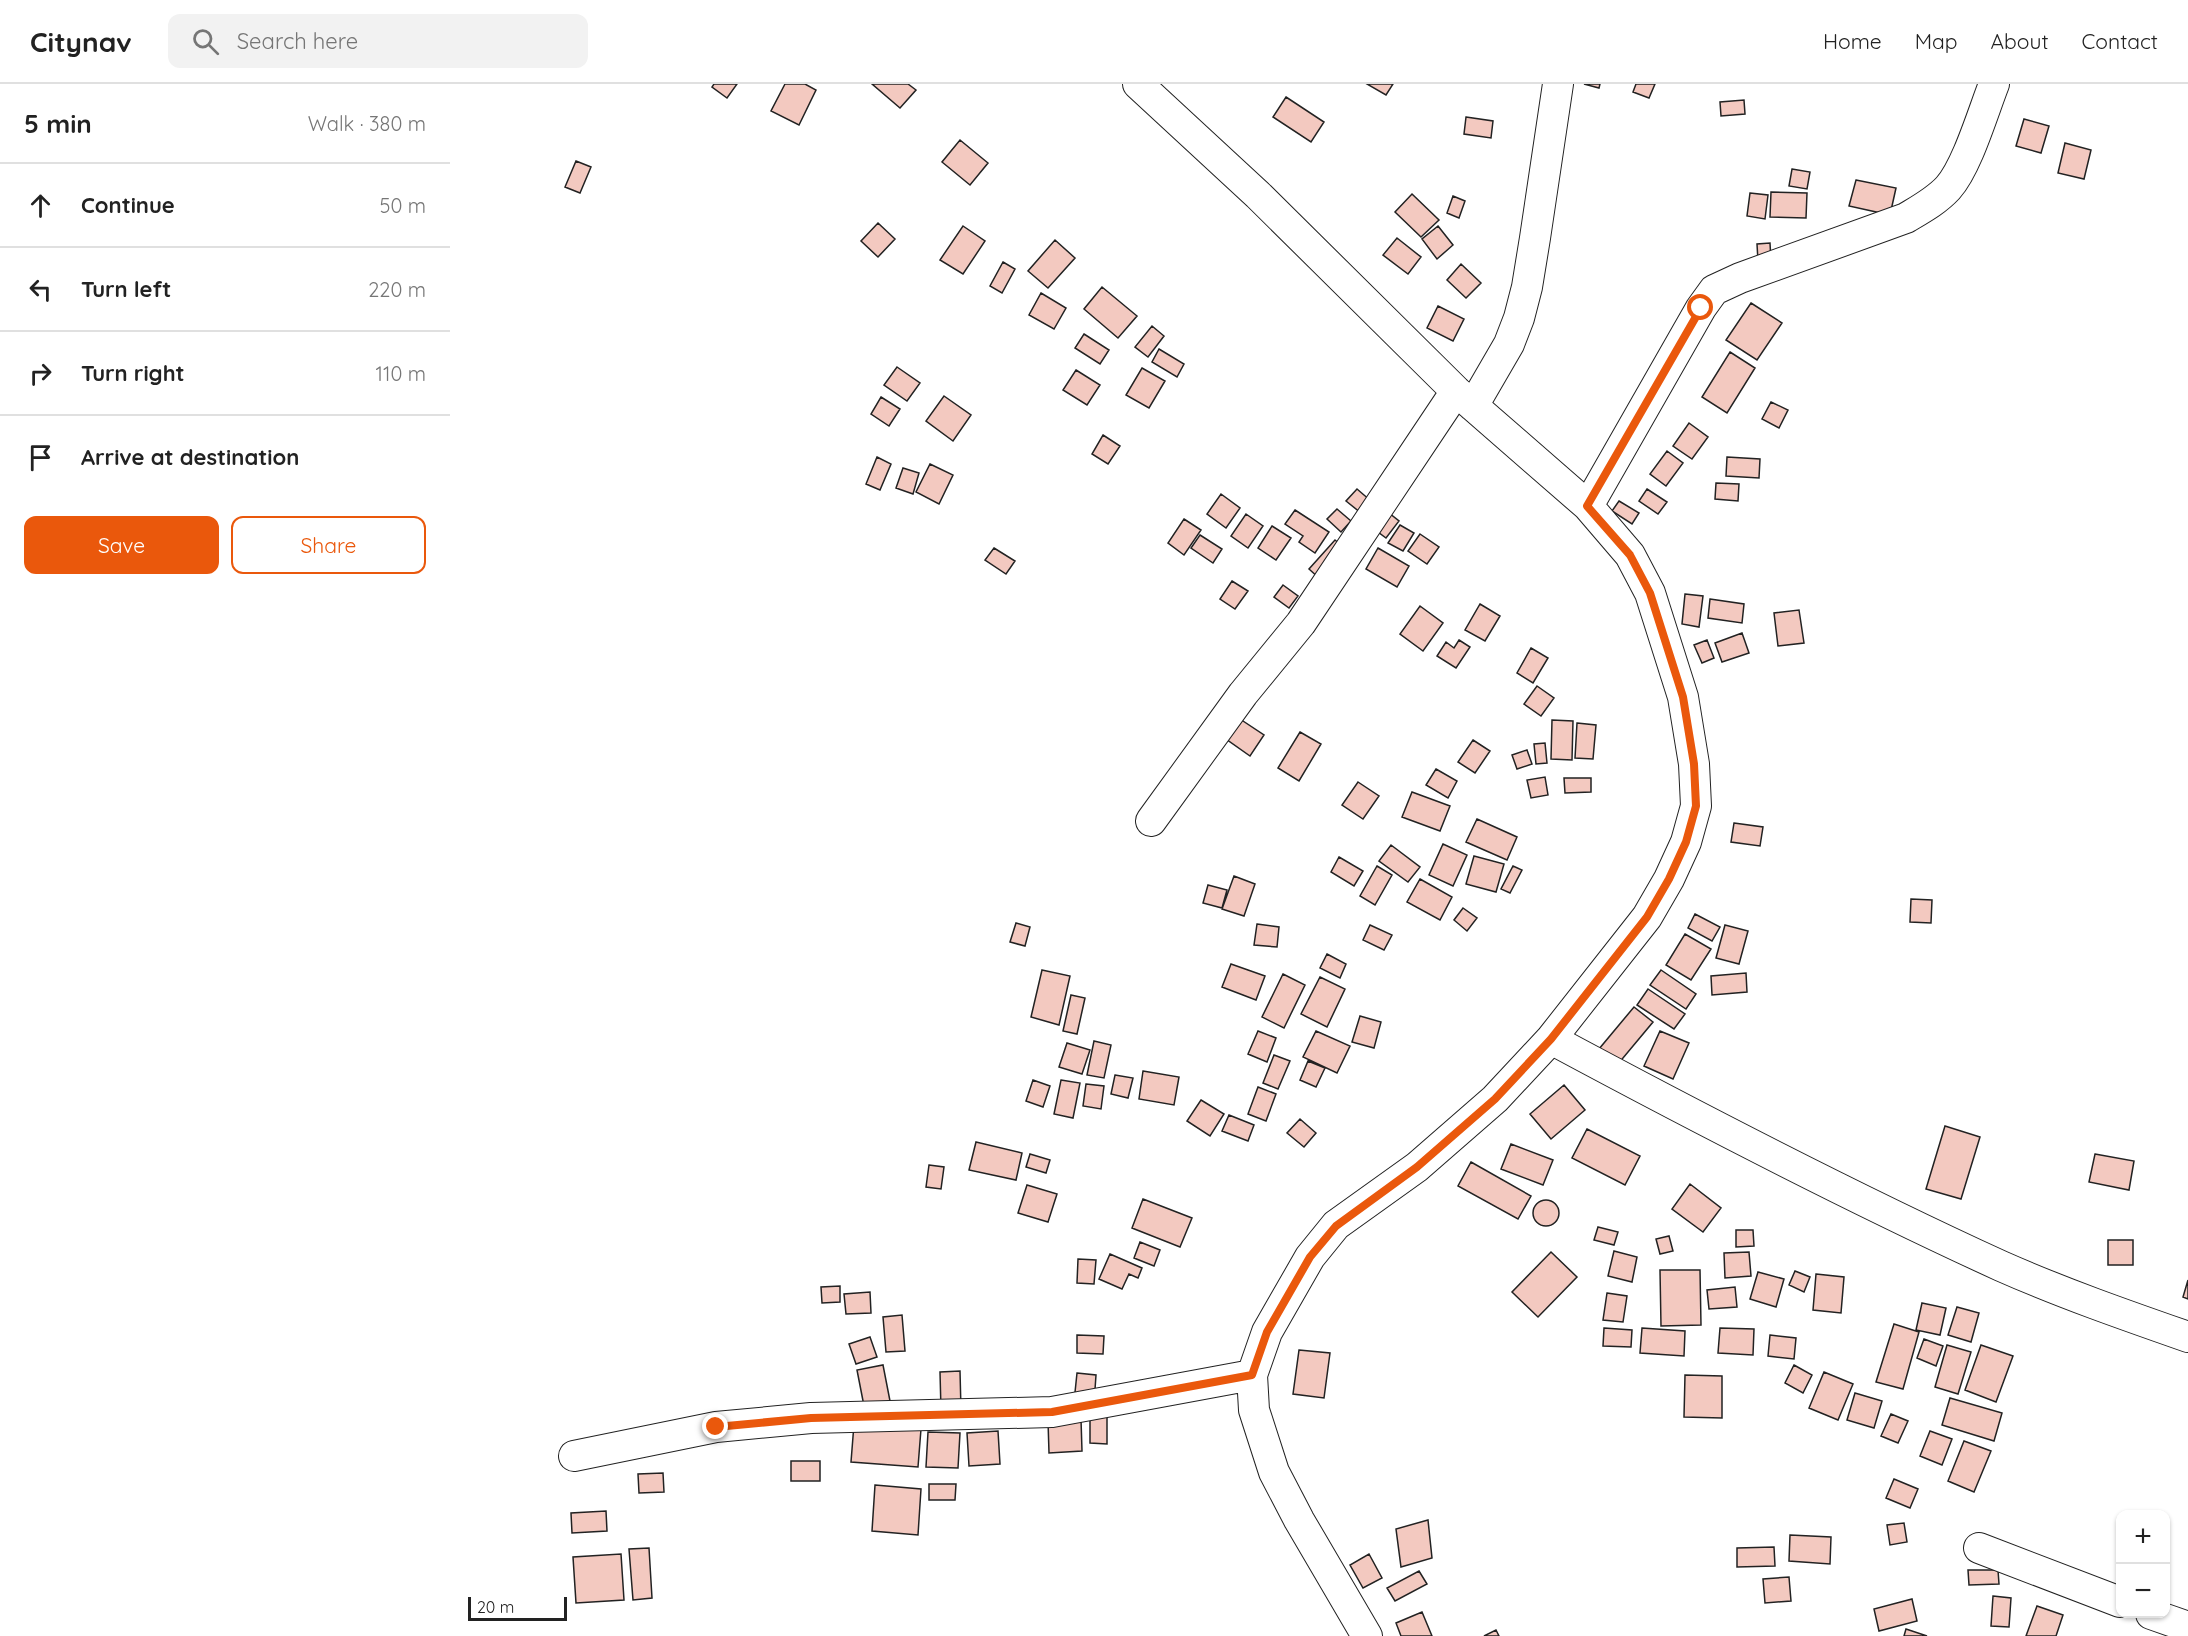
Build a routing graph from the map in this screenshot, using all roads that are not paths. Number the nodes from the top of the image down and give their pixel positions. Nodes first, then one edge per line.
1 (1138, 84) edge
2 (1558, 84) edge
3 (1994, 84) edge
4 (1464, 398) junction
5 (1587, 506) junction
6 (1151, 821) dead end
7 (1551, 1039) junction
8 (2188, 1337) edge
9 (1252, 1375) junction
10 (574, 1456) dead end
11 (1979, 1548) dead end
12 (2116, 1600) edge
13 (2162, 1618) edge
14 (2188, 1628) edge
15 (1367, 1636) edge

1 - 4 street
2 - 4 street
3 - 5 street
4 - 5 street
4 - 6 street
5 - 7 street
7 - 8 street
7 - 9 street
9 - 10 street
9 - 15 street
11 - 12 street
13 - 14 street

